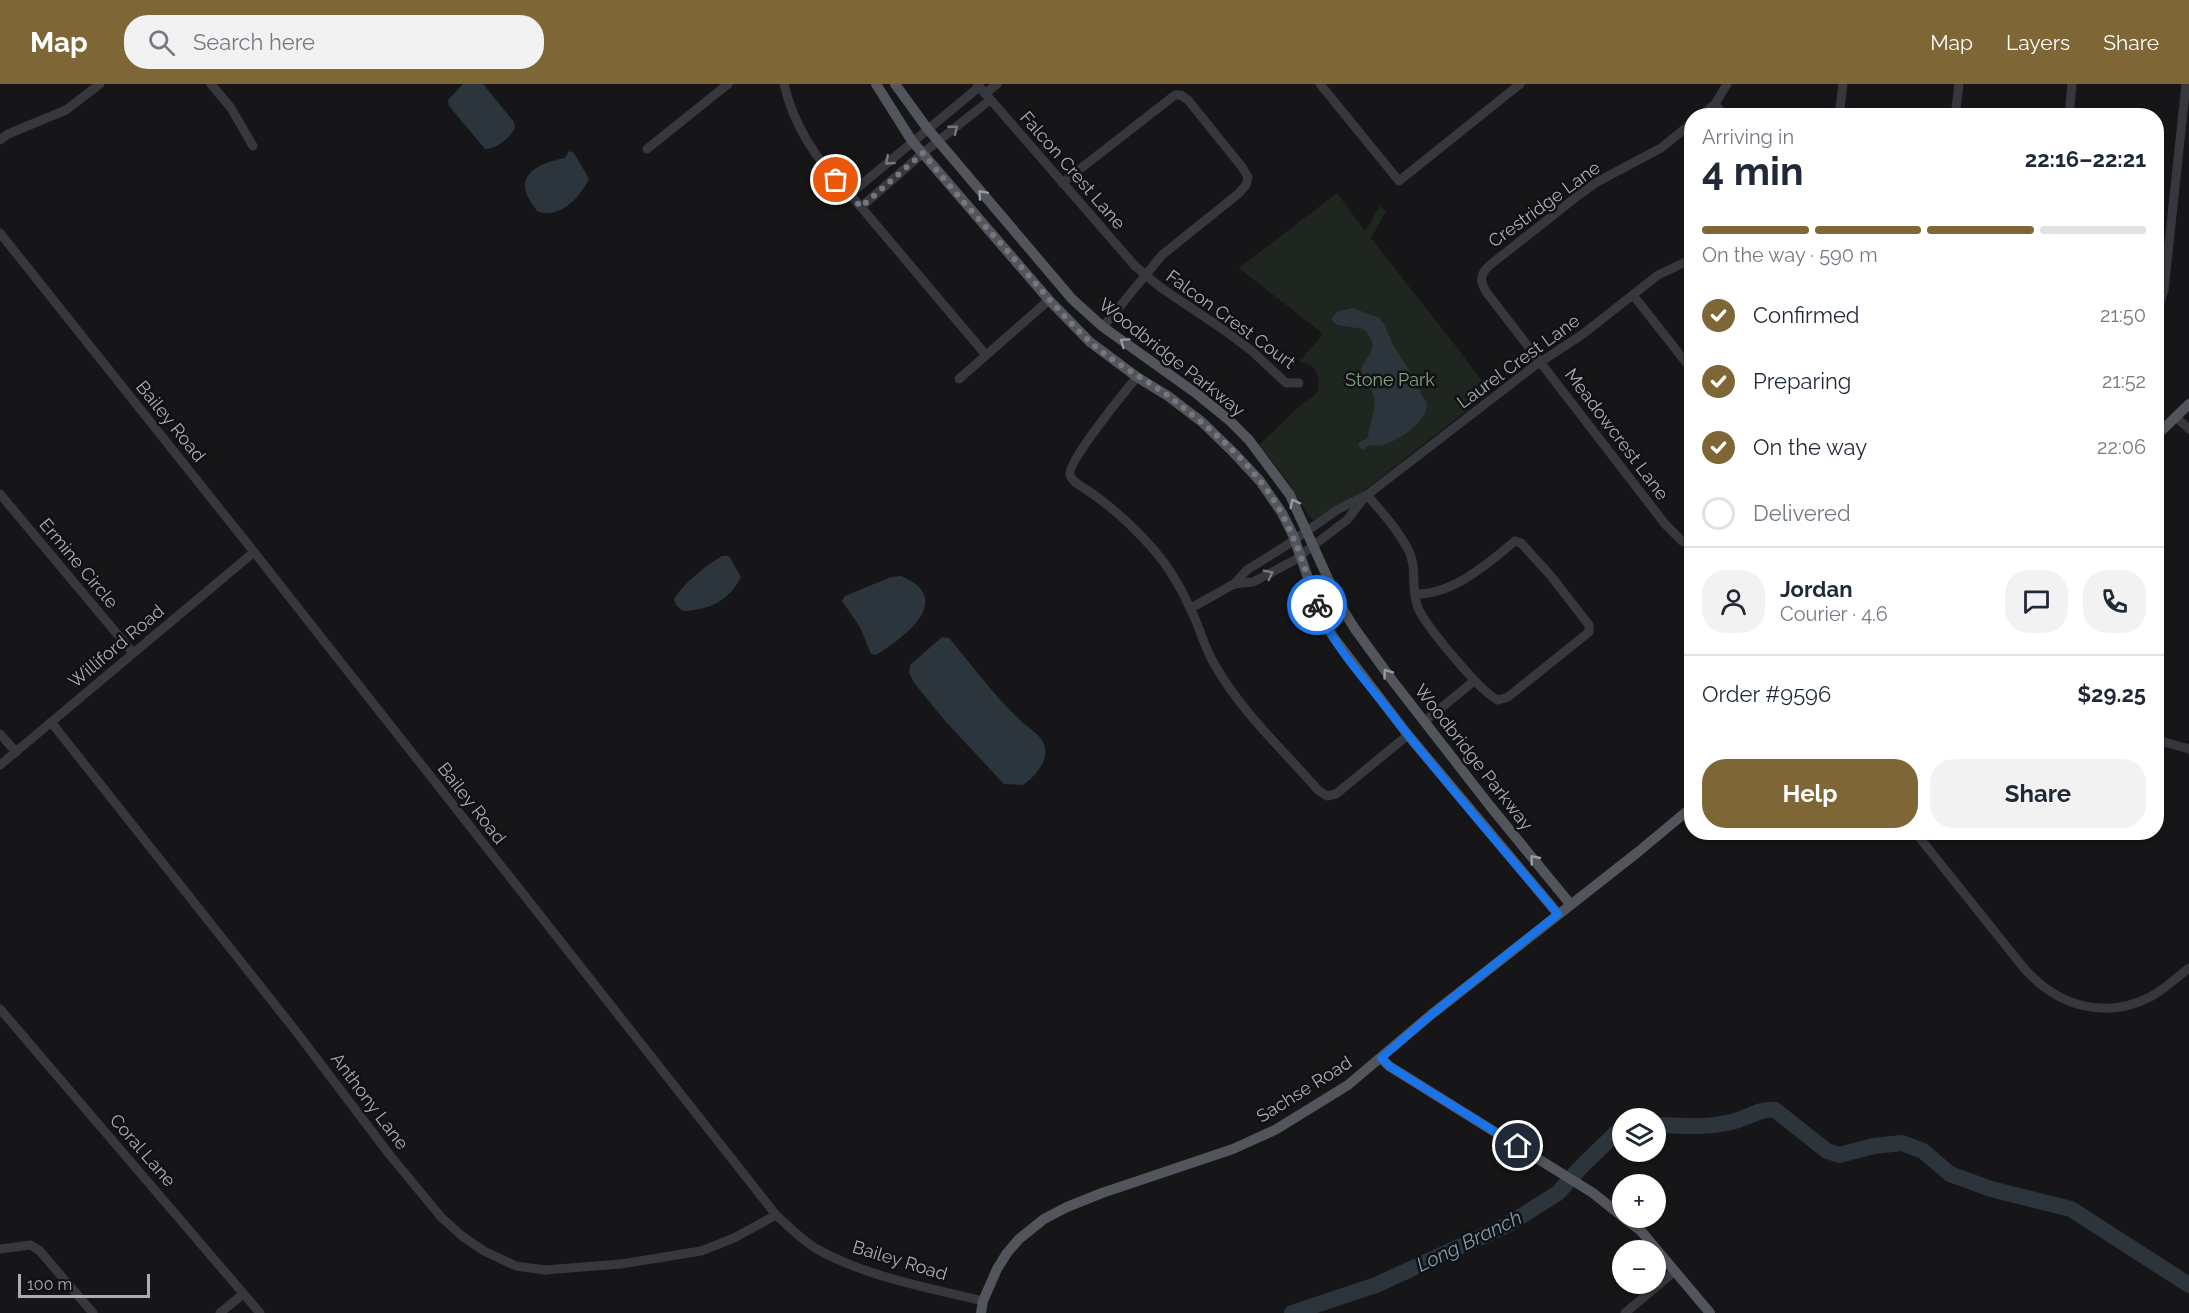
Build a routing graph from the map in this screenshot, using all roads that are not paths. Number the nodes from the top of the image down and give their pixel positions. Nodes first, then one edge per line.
1 (100, 84) edge
2 (211, 84) edge
3 (728, 84) edge
4 (783, 84) edge
5 (876, 84) edge
6 (895, 84) edge
7 (997, 84) edge
8 (1335, 84) edge
9 (1520, 84) edge
10 (1727, 84) edge
11 (1843, 84) edge
12 (1959, 84) edge
13 (2072, 84) edge
14 (2186, 84) edge
15 (1323, 88) edge
16 (983, 91) edge
17 (1715, 104) junction
18 (1710, 108) edge
19 (1718, 108) edge
20 (1840, 108) edge
21 (1956, 108) edge
22 (2069, 108) edge
23 (927, 128) junction
24 (1684, 129) edge
25 (0, 140) edge
26 (912, 141) junction
27 (938, 142) junction
28 (253, 146) dead end
29 (647, 150) dead end
30 (923, 153) junction
31 (1062, 183) junction
32 (850, 194) junction
33 (861, 207) junction
34 (0, 233) edge
35 (1684, 263) edge
36 (1146, 275) junction
37 (1481, 279) joint
38 (2164, 290) edge
39 (1633, 295) junction
40 (1049, 300) junction
41 (1103, 327) junction
42 (986, 355) junction
43 (1684, 360) edge
44 (1540, 361) junction
45 (1137, 377) junction
46 (958, 379) dead end
47 (1299, 383) dead end
48 (2189, 404) edge
49 (2177, 418) junction
50 (2164, 429) edge
51 (2189, 429) edge
52 (0, 494) edge
53 (1367, 495) junction
54 (1308, 530) junction
55 (1295, 540) junction
56 (1684, 542) edge
57 (1314, 545) junction
58 (254, 552) junction
59 (1300, 556) junction
60 (1234, 584) junction
61 (1415, 594) junction
62 (1191, 608) junction
63 (133, 653) junction
64 (1474, 681) junction
65 (1425, 721) junction
66 (51, 722) junction
67 (0, 734) edge
68 (1408, 735) junction
69 (2164, 742) edge
70 (2189, 749) edge
71 (16, 752) junction
72 (0, 765) edge
73 (1684, 813) edge
74 (1921, 840) edge
75 (1571, 904) junction
76 (1558, 914) junction
77 (2189, 968) edge
78 (0, 1009) edge
79 (1381, 1058) junction
80 (1612, 1209) edge
81 (776, 1215) junction
82 (1636, 1228) edge
83 (0, 1249) edge
84 (1675, 1271) junction
85 (243, 1293) junction
86 (982, 1307) edge
87 (93, 1313) edge
88 (220, 1313) edge
89 (260, 1313) edge
90 (1625, 1313) edge
91 (1710, 1313) edge

1 - 25 street
2 - 28 street
3 - 29 street
4 - 32 street
5 - 26 main road, Woodbridge Parkway
6 - 23 main road, Woodbridge Parkway
7 - 16 street
8 - 15 street
9 - 15 street
10 - 17 street
11 - 20 street
12 - 21 street
13 - 22 street
14 - 38 street
16 - 23 street
27 -> 16 street
16 - 31 street, Falcon Crest Lane
17 - 18 street
17 - 19 street
23 - 26 street
23 - 27 main road, Woodbridge Parkway
24 - 37 street, Crestridge Lane
26 - 30 main road, Woodbridge Parkway
26 -> 32 street
27 - 30 street
41 -> 27 main road, Woodbridge Parkway
30 - 33 street
30 - 40 main road, Woodbridge Parkway
31 - 36 street, Falcon Crest Lane
31 - 36 street
32 - 33 street
33 - 42 street
34 - 58 street, Bailey Road
35 - 39 street, Laurel Crest Lane
36 - 41 street
36 - 47 street, Falcon Crest Court
37 - 44 street, Meadowcrest Lane
39 - 43 street
39 - 44 street, Laurel Crest Lane
40 - 42 street
40 - 45 main road, Woodbridge Parkway
54 -> 41 main road, Woodbridge Parkway
42 - 46 street
44 - 53 street, Laurel Crest Lane
44 - 56 street, Meadowcrest Lane
45 - 55 main road, Woodbridge Parkway
45 - 62 street
48 - 49 main road
49 - 50 main road
49 - 51 street
52 - 63 street, Ermine Circle
53 - 54 street, Laurel Crest Lane
53 - 57 street, Laurel Crest Lane
53 - 61 street
54 - 55 street, Laurel Crest Lane
54 - 57 main road, Woodbridge Parkway
55 - 59 main road, Woodbridge Parkway
55 - 60 street, Laurel Crest Lane
57 - 59 street, Laurel Crest Lane
65 -> 57 main road, Woodbridge Parkway
58 - 63 street, Williford Road
58 - 81 street, Bailey Road
60 -> 59 street, Laurel Crest Lane
59 - 68 main road, Woodbridge Parkway
60 - 62 street
61 - 64 street
61 - 64 street
62 - 68 street
63 - 66 street, Williford Road
64 - 65 street
75 -> 65 main road, Woodbridge Parkway
66 - 71 street, Williford Road
66 - 81 street, Anthony Lane
67 - 71 street
68 - 76 main road, Woodbridge Parkway
69 - 70 street
71 - 72 street, Williford Road
73 - 75 main road, Sachse Road
74 - 77 street
75 - 76 main road, Sachse Road
76 - 79 main road, Sachse Road
78 - 85 street, Coral Lane
79 - 80 main road
79 - 86 main road, Sachse Road
81 - 86 street, Bailey Road
82 - 84 main road
83 - 87 street
84 - 90 street
84 - 91 main road
85 - 88 street
85 - 89 street, Coral Lane

